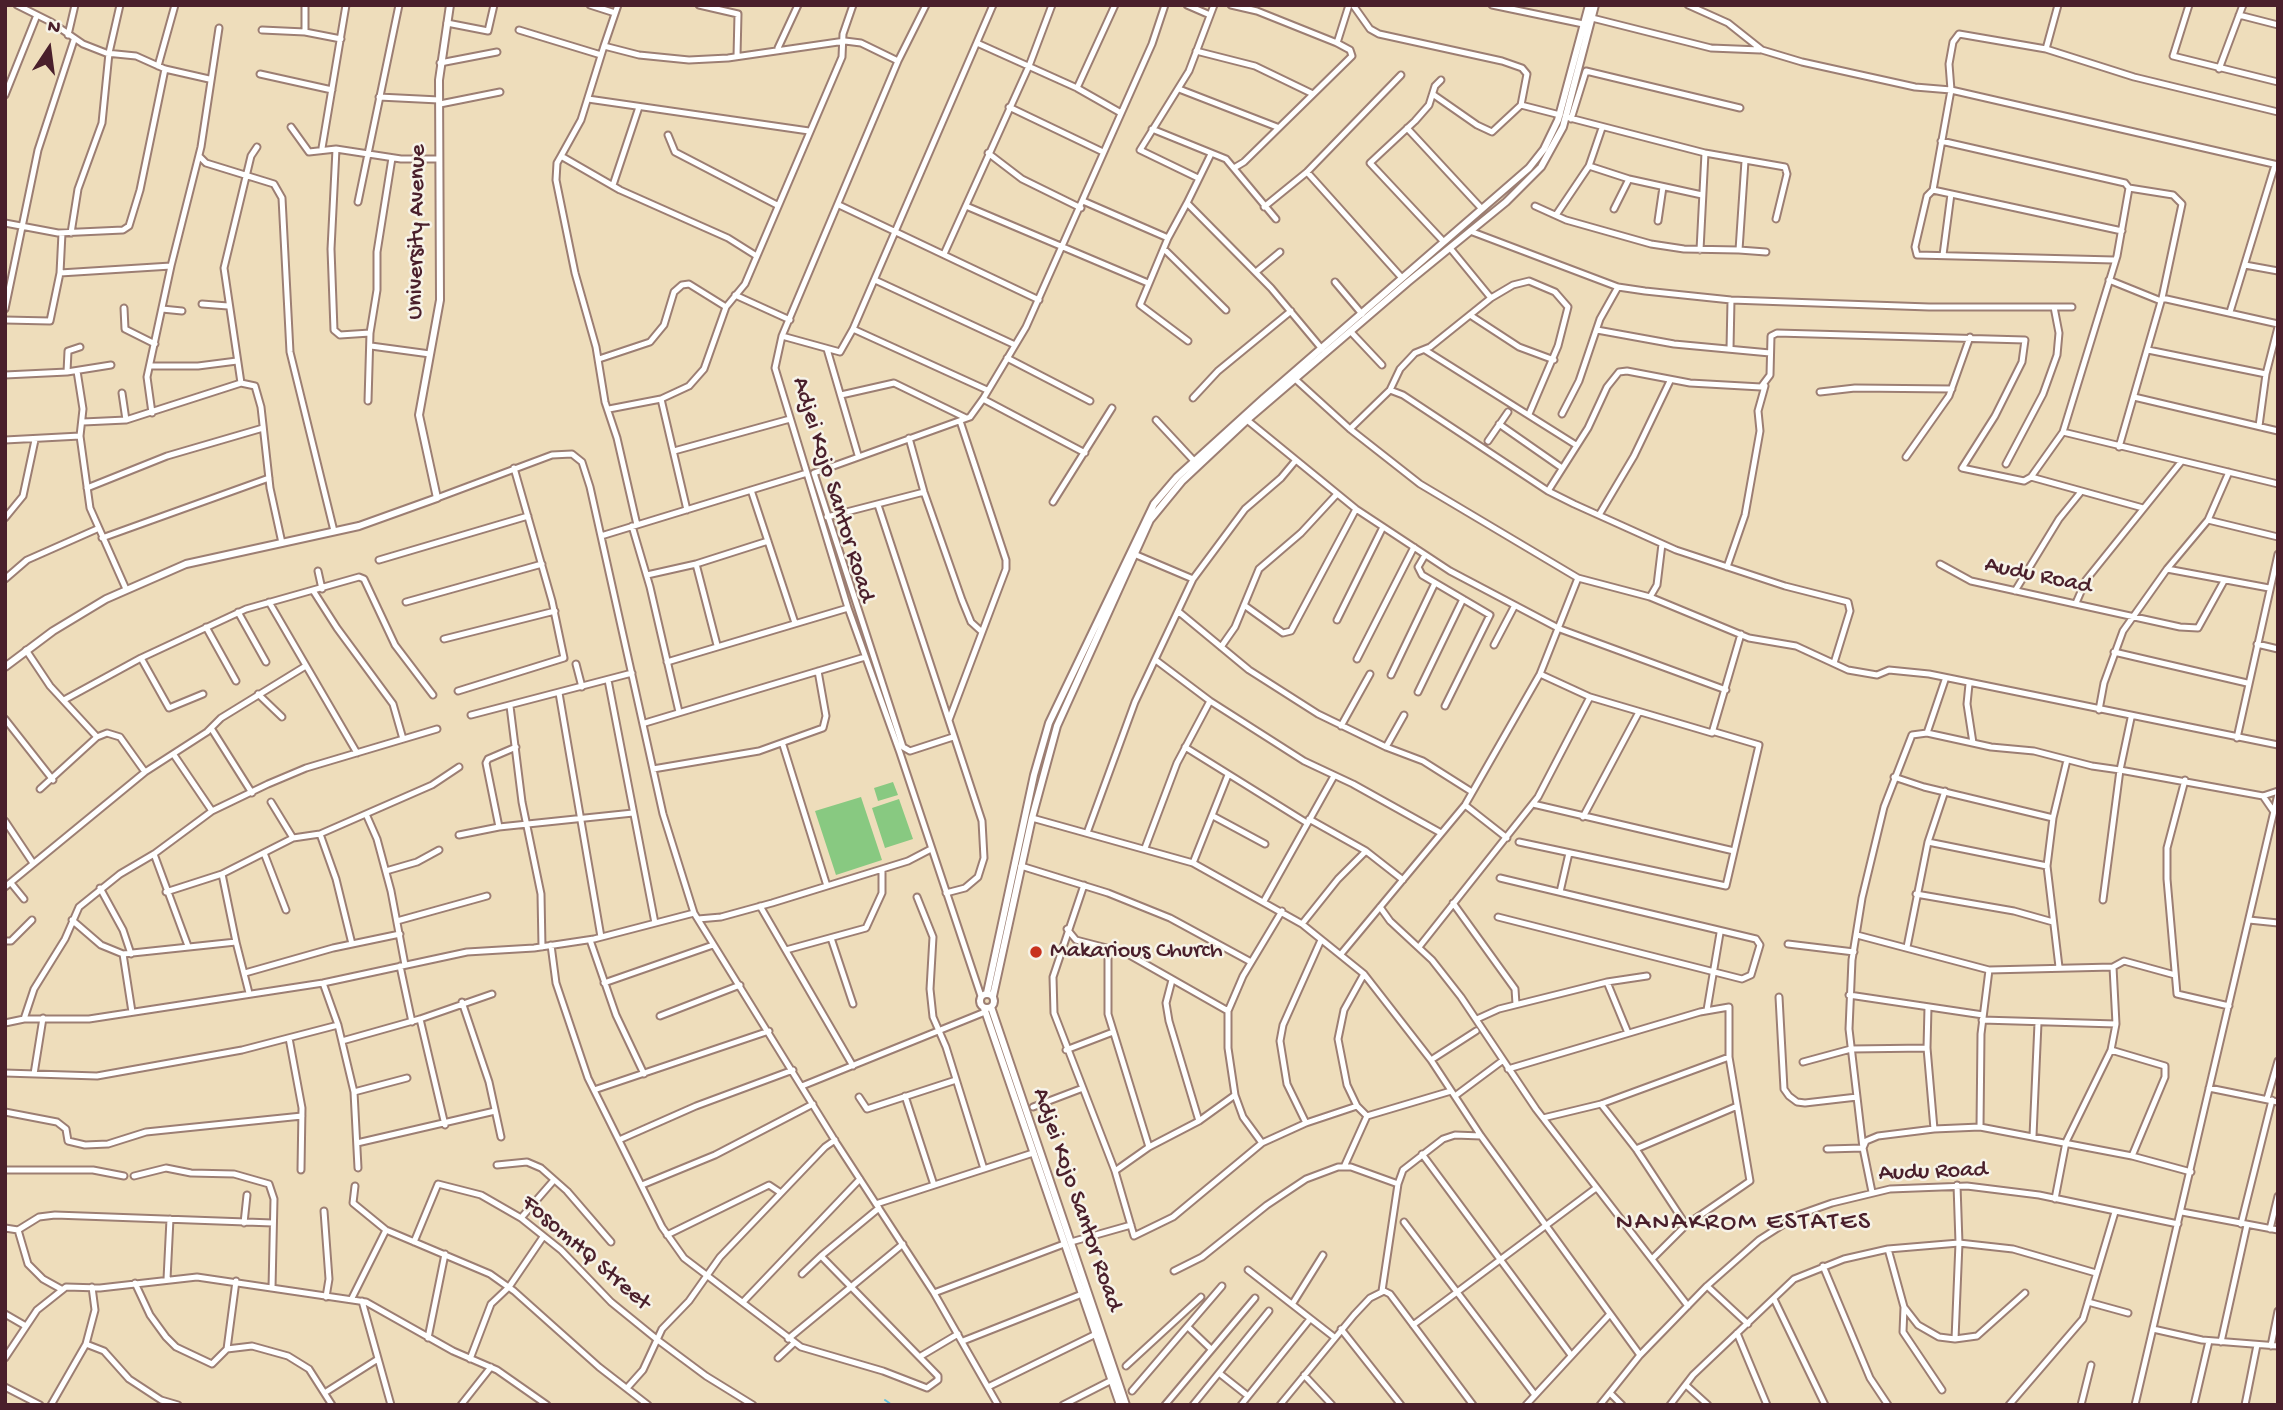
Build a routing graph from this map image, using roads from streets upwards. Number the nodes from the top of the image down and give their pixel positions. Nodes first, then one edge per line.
1 (17, 5) edge
2 (75, 5) edge
3 (120, 5) edge
4 (175, 5) edge
5 (305, 5) edge
6 (346, 5) edge
7 (399, 5) edge
8 (450, 5) edge
9 (494, 5) edge
10 (590, 5) edge
11 (618, 5) edge
12 (699, 5) edge
13 (736, 5) edge
14 (798, 5) edge
15 (853, 5) edge
16 (926, 5) edge
17 (993, 5) edge
18 (1052, 5) edge
19 (1115, 5) edge
20 (1165, 5) edge
21 (1187, 5) edge
22 (1214, 5) edge
23 (1231, 5) edge
24 (1351, 5) edge
25 (1492, 5) edge
26 (1589, 5) edge
27 (1595, 5) edge
28 (1688, 5) edge
29 (2059, 5) edge
30 (2189, 5) edge
31 (2243, 5) edge
32 (1524, 8) edge
33 (734, 12) junction
34 (615, 13) junction
35 (37, 15) junction
36 (1210, 15) junction
37 (2239, 15) junction
38 (447, 23) junction
39 (1589, 23) junction
40 (2278, 25) edge
41 (219, 28) dead end
42 (262, 30) dead end
43 (519, 30) dead end
44 (305, 32) junction
45 (68, 34) junction
46 (341, 39) junction
47 (75, 40) junction
48 (845, 41) junction
49 (977, 43) junction
50 (1337, 43) junction
51 (604, 46) junction
52 (778, 48) junction
53 (2046, 49) junction
54 (1196, 51) junction
55 (1762, 51) junction
56 (498, 52) dead end
57 (109, 53) junction
58 (601, 55) junction
59 (737, 56) junction
60 (898, 61) junction
61 (440, 64) junction
62 (159, 66) junction
63 (1028, 66) junction
64 (165, 69) junction
65 (2219, 69) junction
66 (260, 74) dead end
67 (1401, 75) dead end
68 (209, 79) junction
69 (1441, 80) dead end
70 (2278, 82) edge
71 (1077, 88) junction
72 (1179, 89) junction
73 (332, 90) junction
74 (1951, 90) junction
75 (500, 92) dead end
76 (1313, 93) junction
77 (5, 95) edge
78 (1434, 95) junction
79 (379, 97) junction
80 (588, 99) junction
81 (440, 102) junction
82 (1521, 105) junction
83 (639, 107) junction
84 (1009, 107) junction
85 (1740, 108) dead end
86 (2278, 111) edge
87 (1121, 113) junction
88 (1565, 117) junction
89 (291, 127) dead end
90 (1277, 127) junction
91 (1407, 128) junction
92 (1602, 128) junction
93 (1152, 129) junction
94 (809, 131) junction
95 (668, 135) dead end
96 (1941, 141) junction
97 (257, 147) dead end
98 (322, 148) junction
99 (336, 149) junction
100 (1103, 152) junction
101 (366, 153) junction
102 (988, 153) junction
103 (1705, 153) junction
104 (1211, 154) junction
105 (199, 156) junction
106 (561, 156) junction
107 (392, 158) junction
108 (439, 159) junction
109 (1745, 161) junction
110 (206, 163) junction
111 (2276, 165) edge
112 (1589, 166) junction
113 (1234, 168) junction
114 (196, 171) junction
115 (1307, 172) junction
116 (246, 177) junction
117 (1198, 178) junction
118 (1629, 179) junction
119 (612, 185) junction
120 (1663, 187) junction
121 (2129, 188) junction
122 (1933, 190) junction
123 (1951, 194) junction
124 (1702, 195) junction
125 (1083, 201) junction
126 (358, 202) dead end
127 (1187, 203) junction
128 (777, 205) junction
129 (839, 205) junction
130 (965, 206) junction
131 (1535, 206) dead end
132 (1264, 207) junction
133 (1081, 208) junction
134 (1482, 209) junction
135 (1614, 209) dead end
136 (1556, 215) junction
137 (1276, 219) dead end
138 (1776, 219) dead end
139 (1658, 221) dead end
140 (5, 223) edge
141 (23, 227) junction
142 (896, 230) junction
143 (1470, 231) junction
144 (2122, 231) junction
145 (62, 233) junction
146 (71, 233) junction
147 (1168, 238) junction
148 (1444, 242) junction
149 (1063, 247) junction
150 (1450, 248) junction
151 (1164, 249) junction
152 (1700, 250) junction
153 (1740, 250) junction
154 (1280, 252) dead end
155 (1766, 252) dead end
156 (944, 254) junction
157 (755, 255) junction
158 (1943, 255) junction
159 (2115, 260) junction
160 (2245, 265) junction
161 (170, 266) junction
162 (2278, 271) edge
163 (1256, 272) junction
164 (60, 273) junction
165 (1402, 278) junction
166 (875, 280) junction
167 (2109, 280) junction
168 (1335, 282) dead end
169 (1148, 283) junction
170 (1618, 287) junction
171 (735, 295) junction
172 (1491, 298) junction
173 (1039, 300) junction
174 (1731, 300) junction
175 (2162, 300) junction
176 (202, 304) dead end
177 (228, 306) junction
178 (726, 307) junction
179 (2054, 307) junction
180 (2072, 307) dead end
181 (124, 308) dead end
182 (5, 309) edge
183 (162, 309) junction
184 (1226, 310) dead end
185 (182, 311) dead end
186 (1291, 311) junction
187 (2230, 312) junction
188 (1362, 314) junction
189 (1470, 315) junction
190 (5, 320) edge
191 (790, 320) junction
192 (2278, 326) edge
193 (853, 329) junction
194 (1597, 330) junction
195 (1350, 332) junction
196 (370, 333) junction
197 (782, 336) junction
198 (1970, 337) junction
199 (1188, 341) dead end
200 (155, 344) junction
201 (1015, 345) junction
202 (371, 346) junction
203 (80, 347) dead end
204 (827, 349) junction
205 (1322, 349) junction
206 (1730, 349) junction
207 (1425, 350) junction
208 (2148, 350) junction
209 (1770, 353) junction
210 (430, 354) junction
211 (1007, 358) junction
212 (599, 359) junction
213 (1553, 360) junction
214 (237, 361) junction
215 (111, 365) dead end
216 (1382, 365) dead end
217 (151, 366) junction
218 (77, 371) junction
219 (67, 373) junction
220 (2266, 373) junction
221 (5, 376) edge
222 (1293, 377) junction
223 (1670, 381) junction
224 (241, 383) junction
225 (1766, 383) junction
226 (1952, 389) junction
227 (987, 390) junction
228 (1390, 390) junction
229 (1820, 392) dead end
230 (122, 393) dead end
231 (841, 395) junction
232 (2134, 397) junction
233 (1192, 398) dead end
234 (660, 399) junction
235 (983, 399) junction
236 (368, 401) dead end
237 (1090, 401) dead end
238 (1112, 408) dead end
239 (609, 409) junction
240 (1508, 412) dead end
241 (152, 413) junction
242 (1529, 414) junction
243 (1562, 414) dead end
244 (790, 419) junction
245 (963, 419) junction
246 (126, 420) junction
247 (1156, 420) dead end
248 (1247, 421) junction
249 (83, 422) junction
250 (1499, 424) junction
251 (2259, 426) junction
252 (263, 428) junction
253 (1350, 429) junction
254 (2278, 431) edge
255 (2063, 432) junction
256 (80, 436) junction
257 (909, 438) junction
258 (5, 440) edge
259 (35, 440) junction
260 (1488, 440) dead end
261 (1576, 445) junction
262 (2119, 447) junction
263 (674, 451) junction
264 (1085, 453) junction
265 (858, 455) junction
266 (1906, 457) dead end
267 (1296, 460) junction
268 (1195, 462) junction
269 (2181, 462) junction
270 (2006, 464) dead end
271 (514, 468) junction
272 (1562, 468) junction
273 (2229, 472) junction
274 (807, 473) junction
275 (2031, 477) junction
276 (269, 478) junction
277 (2278, 484) edge
278 (87, 488) junction
279 (751, 489) junction
280 (1548, 491) junction
281 (924, 492) junction
282 (2080, 493) junction
283 (1337, 494) junction
284 (437, 498) junction
285 (1053, 502) dead end
286 (878, 505) junction
287 (1356, 509) junction
288 (2143, 509) junction
289 (687, 510) junction
290 (1599, 515) junction
291 (528, 516) junction
292 (827, 517) junction
293 (5, 518) edge
294 (2208, 520) junction
295 (634, 525) junction
296 (1383, 527) junction
297 (97, 530) junction
298 (334, 531) junction
299 (601, 536) junction
300 (2278, 537) edge
301 (102, 538) junction
302 (768, 541) junction
303 (282, 543) junction
304 (1662, 544) junction
305 (1414, 547) junction
306 (1134, 554) junction
307 (2278, 554) edge
308 (1425, 555) junction
309 (379, 560) dead end
310 (542, 564) junction
311 (696, 564) junction
312 (1940, 564) dead end
313 (1727, 567) junction
314 (2167, 569) junction
315 (318, 571) dead end
316 (647, 575) junction
317 (1578, 578) junction
318 (5, 579) edge
319 (1193, 579) junction
320 (2224, 581) junction
321 (1435, 583) junction
322 (2269, 587) junction
323 (126, 589) junction
324 (322, 589) junction
325 (2015, 591) junction
326 (314, 592) junction
327 (1650, 597) junction
328 (1463, 599) junction
329 (269, 602) junction
330 (406, 602) dead end
331 (2076, 603) junction
332 (1244, 605) junction
333 (1514, 607) junction
334 (848, 608) junction
335 (555, 611) junction
336 (238, 612) junction
337 (1179, 612) junction
338 (2132, 614) junction
339 (1337, 620) dead end
340 (795, 623) junction
341 (206, 626) junction
342 (1560, 629) junction
343 (982, 632) junction
344 (1741, 634) junction
345 (444, 639) dead end
346 (2257, 644) junction
347 (717, 645) junction
348 (1494, 645) dead end
349 (1221, 647) junction
350 (2278, 649) edge
351 (26, 650) junction
352 (2114, 652) junction
353 (865, 657) junction
354 (141, 658) junction
355 (1357, 659) dead end
356 (1157, 661) junction
357 (266, 662) dead end
358 (667, 662) junction
359 (1834, 663) junction
360 (576, 664) dead end
361 (5, 667) edge
362 (304, 667) junction
363 (818, 671) junction
364 (632, 673) junction
365 (1370, 674) dead end
366 (1540, 674) junction
367 (1391, 675) dead end
368 (608, 680) junction
369 (1945, 680) junction
370 (236, 681) dead end
371 (2248, 683) junction
372 (1969, 684) junction
373 (582, 687) junction
374 (1726, 690) junction
375 (458, 691) dead end
376 (1418, 692) dead end
377 (559, 693) junction
378 (203, 694) dead end
379 (258, 694) junction
380 (433, 695) dead end
381 (1590, 697) junction
382 (64, 700) junction
383 (1210, 701) junction
384 (510, 706) junction
385 (1445, 706) dead end
386 (2099, 710) junction
387 (679, 712) junction
388 (1639, 712) junction
389 (471, 715) dead end
390 (1404, 715) dead end
391 (282, 717) dead end
392 (2131, 718) junction
393 (5, 719) edge
394 (949, 720) junction
395 (645, 723) junction
396 (1341, 726) junction
397 (211, 728) junction
398 (437, 729) dead end
399 (1715, 732) junction
400 (1927, 733) junction
401 (97, 737) junction
402 (953, 737) junction
403 (2236, 738) junction
404 (403, 739) junction
405 (1973, 743) junction
406 (783, 745) junction
407 (2278, 745) edge
408 (516, 747) junction
409 (1185, 747) junction
410 (1386, 747) junction
411 (357, 753) junction
412 (174, 755) junction
413 (2067, 760) junction
414 (459, 767) dead end
415 (653, 769) junction
416 (2120, 770) junction
417 (145, 772) junction
418 (1228, 775) junction
419 (1334, 776) junction
420 (1894, 777) junction
421 (52, 779) junction
422 (2185, 780) junction
423 (40, 789) dead end
424 (1945, 791) junction
425 (1472, 792) junction
426 (2278, 792) edge
427 (252, 793) junction
428 (2263, 796) junction
429 (271, 802) dead end
430 (1533, 804) junction
431 (1465, 805) junction
432 (212, 811) junction
433 (2274, 812) junction
434 (633, 813) junction
435 (366, 814) junction
436 (1213, 816) junction
437 (1583, 817) junction
438 (581, 818) junction
439 (1032, 818) junction
440 (2053, 818) junction
441 (5, 821) edge
442 (1308, 821) junction
443 (527, 825) junction
444 (499, 827) junction
445 (1087, 833) junction
446 (1441, 833) junction
447 (320, 834) junction
448 (459, 835) dead end
449 (293, 838) junction
450 (1507, 838) junction
451 (1519, 842) dead end
452 (1928, 842) junction
453 (1265, 844) dead end
454 (1145, 848) junction
455 (931, 849) junction
456 (439, 850) dead end
457 (1366, 851) junction
458 (1734, 851) junction
459 (264, 853) junction
460 (1569, 853) junction
461 (154, 854) junction
462 (33, 863) junction
463 (1193, 863) junction
464 (1021, 866) junction
465 (2047, 866) junction
466 (881, 869) junction
467 (386, 871) junction
468 (222, 874) junction
469 (1500, 878) dead end
470 (1403, 880) junction
471 (8, 885) edge
472 (1084, 885) junction
473 (827, 886) junction
474 (100, 888) junction
475 (166, 892) junction
476 (1560, 892) junction
477 (946, 893) junction
478 (1916, 894) junction
479 (487, 896) dead end
480 (917, 897) dead end
481 (24, 900) dead end
482 (1264, 901) junction
483 (2103, 901) dead end
484 (1453, 903) junction
485 (760, 906) junction
486 (1380, 907) junction
487 (286, 910) dead end
488 (1282, 911) junction
489 (696, 916) junction
490 (1498, 917) dead end
491 (32, 920) dead end
492 (72, 920) junction
493 (2249, 920) junction
494 (397, 921) junction
495 (2053, 922) junction
496 (655, 923) junction
497 (2278, 923) edge
498 (1302, 924) junction
499 (1067, 929) junction
500 (1720, 933) junction
501 (400, 934) junction
502 (1857, 936) junction
503 (601, 937) junction
504 (831, 938) junction
505 (590, 940) junction
506 (1321, 940) junction
507 (5, 941) edge
508 (236, 942) junction
509 (352, 944) junction
510 (1788, 944) dead end
511 (713, 945) junction
512 (188, 946) junction
513 (551, 946) junction
514 (542, 947) junction
515 (1419, 947) junction
516 (1907, 947) junction
517 (1108, 949) junction
518 (786, 950) junction
519 (1854, 952) junction
520 (123, 954) junction
521 (131, 954) junction
522 (1341, 954) junction
523 (1251, 962) junction
524 (403, 966) junction
525 (2059, 967) junction
526 (2113, 967) junction
527 (1989, 970) junction
528 (1713, 972) junction
529 (245, 973) junction
530 (1364, 974) junction
531 (2175, 975) junction
532 (1647, 976) dead end
533 (1172, 980) junction
534 (1607, 982) junction
535 (323, 983) junction
536 (604, 983) junction
537 (740, 985) junction
538 (249, 993) junction
539 (492, 994) dead end
540 (987, 995) junction
541 (1849, 995) junction
542 (1779, 997) dead end
543 (462, 1002) junction
544 (853, 1004) dead end
545 (1517, 1004) junction
546 (2229, 1006) junction
547 (1928, 1007) junction
548 (987, 1009) junction
549 (1707, 1010) junction
550 (1228, 1011) junction
551 (132, 1012) junction
552 (660, 1016) dead end
553 (43, 1018) junction
554 (1982, 1018) junction
555 (24, 1019) junction
556 (1477, 1019) junction
557 (420, 1020) junction
558 (412, 1022) junction
559 (2038, 1023) junction
560 (5, 1024) edge
561 (2116, 1024) junction
562 (338, 1026) junction
563 (769, 1031) junction
564 (939, 1031) junction
565 (1476, 1031) dead end
566 (1113, 1032) junction
567 (1628, 1033) junction
568 (289, 1038) junction
569 (342, 1041) junction
570 (1927, 1048) junction
571 (1851, 1049) junction
572 (2112, 1049) junction
573 (1066, 1050) junction
574 (1729, 1057) junction
575 (1431, 1060) junction
576 (1502, 1061) junction
577 (2278, 1061) edge
578 (1803, 1062) dead end
579 (853, 1066) junction
580 (1508, 1069) junction
581 (793, 1070) junction
582 (5, 1073) edge
583 (34, 1074) junction
584 (644, 1074) junction
585 (407, 1078) dead end
586 (956, 1080) junction
587 (802, 1086) junction
588 (1083, 1088) junction
589 (2209, 1088) junction
590 (594, 1090) junction
591 (354, 1092) junction
592 (1453, 1093) junction
593 (905, 1096) junction
594 (1234, 1096) junction
595 (859, 1097) dead end
596 (1857, 1097) junction
597 (2272, 1101) edge
598 (813, 1104) junction
599 (1601, 1104) junction
600 (1357, 1106) junction
601 (1033, 1107) dead end
602 (1735, 1107) junction
603 (495, 1111) junction
604 (5, 1112) edge
605 (302, 1116) junction
606 (1367, 1116) junction
607 (1543, 1118) junction
608 (1199, 1121) junction
609 (1306, 1123) junction
610 (444, 1125) junction
611 (1980, 1127) junction
612 (1934, 1129) junction
613 (1481, 1136) junction
614 (2033, 1136) junction
615 (501, 1137) dead end
616 (620, 1140) junction
617 (835, 1140) junction
618 (357, 1143) junction
619 (1262, 1143) junction
620 (2066, 1143) junction
621 (1149, 1147) junction
622 (1863, 1148) junction
623 (1636, 1149) junction
624 (1827, 1149) dead end
625 (1032, 1153) junction
626 (1422, 1154) junction
627 (2132, 1156) junction
628 (497, 1165) dead end
629 (1344, 1167) junction
630 (358, 1168) dead end
631 (984, 1169) junction
632 (5, 1170) edge
633 (301, 1170) dead end
634 (1115, 1171) junction
635 (2191, 1172) junction
636 (124, 1176) dead end
637 (134, 1177) dead end
638 (860, 1179) junction
639 (554, 1180) junction
640 (1398, 1184) junction
641 (642, 1185) junction
642 (934, 1185) junction
643 (1957, 1185) junction
644 (355, 1186) dead end
645 (1596, 1188) junction
646 (1871, 1192) junction
647 (781, 1193) junction
648 (247, 1195) dead end
649 (2278, 1196) edge
650 (2055, 1199) junction
651 (877, 1206) junction
652 (324, 1212) dead end
653 (2115, 1212) junction
654 (2182, 1212) junction
655 (521, 1218) junction
656 (170, 1219) junction
657 (1404, 1222) dead end
658 (243, 1223) junction
659 (273, 1223) junction
660 (2178, 1224) junction
661 (2244, 1224) junction
662 (1131, 1225) junction
663 (1686, 1225) junction
664 (1545, 1226) junction
665 (5, 1228) edge
666 (2270, 1229) junction
667 (18, 1230) junction
668 (386, 1230) junction
669 (2278, 1230) edge
670 (667, 1235) junction
671 (543, 1237) junction
672 (414, 1242) junction
673 (611, 1242) dead end
674 (1068, 1243) junction
675 (1959, 1243) junction
676 (903, 1244) junction
677 (1888, 1249) junction
678 (445, 1254) junction
679 (1323, 1255) dead end
680 (821, 1256) junction
681 (1501, 1259) junction
682 (1652, 1259) junction
683 (1823, 1266) junction
684 (1248, 1270) dead end
685 (1174, 1271) dead end
686 (2096, 1273) junction
687 (802, 1274) dead end
688 (705, 1277) junction
689 (167, 1279) junction
690 (236, 1282) junction
691 (135, 1283) junction
692 (850, 1286) junction
693 (1222, 1286) dead end
694 (1707, 1286) junction
695 (92, 1287) junction
696 (509, 1287) junction
697 (272, 1288) junction
698 (61, 1289) junction
699 (1382, 1291) junction
700 (1456, 1292) junction
701 (934, 1293) junction
702 (2025, 1293) dead end
703 (1082, 1294) junction
704 (326, 1297) junction
705 (1200, 1297) dead end
706 (352, 1298) junction
707 (1255, 1298) dead end
708 (1774, 1299) junction
709 (362, 1301) junction
710 (743, 1302) junction
711 (2088, 1302) junction
712 (1293, 1303) junction
713 (1688, 1307) junction
714 (1904, 1307) junction
715 (1269, 1311) dead end
716 (2278, 1311) edge
717 (2127, 1312) dead end
718 (5, 1314) edge
719 (1610, 1314) junction
720 (1310, 1319) junction
721 (24, 1325) junction
722 (1413, 1325) junction
723 (1748, 1325) junction
724 (1188, 1327) junction
725 (1341, 1329) junction
726 (2153, 1329) junction
727 (1737, 1333) junction
728 (958, 1334) junction
729 (1096, 1334) junction
730 (1334, 1337) junction
731 (428, 1338) junction
732 (1955, 1339) junction
733 (659, 1341) junction
734 (791, 1341) junction
735 (962, 1341) junction
736 (2209, 1341) junction
737 (2221, 1342) junction
738 (86, 1344) junction
739 (2257, 1345) junction
740 (2274, 1346) edge
741 (227, 1349) junction
742 (1212, 1349) junction
743 (1571, 1355) junction
744 (1640, 1355) junction
745 (921, 1356) junction
746 (5, 1358) edge
747 (778, 1358) dead end
748 (378, 1359) junction
749 (470, 1359) junction
750 (2091, 1365) dead end
751 (1126, 1366) dead end
752 (491, 1367) junction
753 (1219, 1373) junction
754 (1304, 1375) junction
755 (1112, 1380) junction
756 (1686, 1386) junction
757 (5, 1387) edge
758 (988, 1387) junction
759 (627, 1388) junction
760 (1942, 1390) dead end
761 (1132, 1391) dead end
762 (326, 1392) junction
763 (1610, 1393) junction
764 (1535, 1395) junction
765 (1248, 1396) junction
766 (2009, 1404) edge
767 (40, 1405) edge
768 (51, 1405) edge
769 (178, 1405) edge
770 (332, 1405) edge
771 (391, 1405) edge
772 (461, 1405) edge
773 (547, 1405) edge
774 (648, 1405) edge
775 (753, 1405) edge
776 (998, 1405) edge
777 (1063, 1405) edge
778 (1120, 1405) edge
779 (1126, 1405) edge
780 (1165, 1405) edge
781 (1193, 1405) edge
782 (1241, 1405) edge
783 (1280, 1405) edge
784 (1332, 1405) edge
785 (1401, 1405) edge
786 (1473, 1405) edge
787 (1526, 1405) edge
788 (1600, 1405) edge
789 (1622, 1405) edge
790 (1671, 1405) edge
791 (1708, 1405) edge
792 (1767, 1405) edge
793 (1825, 1405) edge
794 (1888, 1405) edge
795 (2018, 1405) edge
796 (2081, 1405) edge
797 (2135, 1405) edge
798 (2194, 1405) edge
799 (2245, 1405) edge

1 - 35 street
2 - 45 street
3 - 57 street
4 - 62 street
5 - 44 street
6 - 46 street
7 - 79 street
8 - 38 street, University Avenue
9 - 38 street
10 - 34 street
11 - 34 street
12 - 33 street
13 - 33 street
14 - 52 street
15 - 48 street
16 - 60 street, Adjei Kojo Santor Road
17 - 49 street
18 - 63 street
19 - 71 street
20 - 87 street
21 - 36 street
22 - 36 street
23 - 50 street
24 - 50 street
24 - 82 street
25 - 32 street
26 - 39 street
27 - 39 street
28 - 55 street
29 - 53 street
30 - 65 street
31 - 37 street
32 - 39 street
33 - 59 street
34 - 51 street
35 - 45 street
35 - 77 street
36 - 54 street
37 - 40 street
37 - 65 street
38 - 61 street, University Avenue
39 - 55 street
39 - 88 street
41 - 68 street
42 - 44 street
43 - 58 street
44 - 46 street
45 - 47 street
46 - 73 street
47 - 57 street
47 - 141 street
48 - 52 street
48 - 60 street
48 - 94 street
49 - 63 street
49 - 142 street
50 - 76 street
51 - 58 street
51 - 59 street
52 - 59 street
53 - 74 street
53 - 86 street
54 - 72 street
54 - 76 street
55 - 74 street
56 - 61 street
57 - 62 street
57 - 146 street
58 - 80 street
60 - 129 street, Adjei Kojo Santor Road
61 - 81 street, University Avenue
62 - 64 street
63 - 71 street
63 - 84 street
64 - 68 street
64 - 146 street
65 - 70 street
66 - 73 street
67 - 115 street
68 - 105 street
69 - 78 street
71 - 87 street
72 - 90 street
72 - 93 street
73 - 98 street
74 - 96 street
74 - 111 street
75 - 81 street
76 - 90 street
78 - 82 street
78 - 91 street
79 - 81 street
79 - 101 street
80 - 83 street
80 - 106 street
81 - 108 street, University Avenue
82 - 88 street
83 - 94 street
83 - 119 street
84 - 100 street
84 - 102 street
85 - 88 street
87 - 100 street
88 - 92 street
88 - 134 street
88 - 143 street
89 - 98 street
90 - 113 street
91 - 134 street
91 - 148 street
92 - 103 street
92 - 112 street
93 - 104 street
93 - 117 street
94 - 128 street
95 - 128 street
96 - 121 street
96 - 122 street
97 - 116 street
98 - 99 street
99 - 101 street
99 - 196 street
100 - 125 street
101 - 107 street
101 - 126 street
102 - 130 street
102 - 133 street
103 - 109 street
103 - 124 street
104 - 113 street
104 - 117 street
105 - 110 street
105 - 114 street
106 - 119 street
106 - 212 street
107 - 108 street
107 - 196 street
108 - 210 street, University Avenue
109 - 138 street
109 - 153 street
110 - 114 street
110 - 116 street
111 - 160 street
112 - 118 street
112 - 136 street
113 - 132 street
114 - 161 street
115 - 132 street
115 - 165 street
116 - 177 street
116 - 298 street
117 - 127 street
118 - 120 street
118 - 135 street
119 - 157 street
120 - 124 street
120 - 139 street
121 - 144 street
121 - 175 street
122 - 123 street
122 - 158 street
123 - 144 street
123 - 158 street
124 - 152 street
125 - 133 street
125 - 147 street
127 - 147 street
127 - 163 street
128 - 157 street
129 - 142 street
129 - 191 street, Adjei Kojo Santor Road
130 - 149 street
130 - 156 street
131 - 136 street
132 - 137 street
133 - 149 street
134 - 148 street
136 - 152 street
140 - 141 street
141 - 145 street
141 - 182 street
142 - 156 street
142 - 166 street
143 - 150 street
143 - 170 street
144 - 159 street
145 - 146 street
145 - 164 street
147 - 151 street
148 - 165 street
149 - 169 street
149 - 173 street
150 - 172 street
150 - 195 street
151 - 169 street
151 - 184 street
152 - 153 street
153 - 155 street
154 - 163 street
156 - 173 street
157 - 171 street
158 - 159 street
159 - 167 street
160 - 162 street
160 - 187 street
161 - 164 street
161 - 183 street
163 - 186 street
164 - 190 street
165 - 188 street
166 - 193 street
166 - 201 street
167 - 175 street
167 - 255 street
168 - 188 street
169 - 199 street
170 - 174 street
170 - 194 street
171 - 178 street
171 - 191 street
172 - 189 street
172 - 213 street
173 - 201 street
174 - 179 street
174 - 206 street
175 - 187 street
175 - 208 street
176 - 177 street
177 - 214 street
178 - 212 street
178 - 234 street
179 - 180 street
179 - 270 street
181 - 200 street
183 - 185 street
183 - 200 street
186 - 205 street
186 - 233 street
187 - 192 street
188 - 205 street
189 - 207 street
189 - 213 street
191 - 197 street, Adjei Kojo Santor Road
192 - 220 street
193 - 204 street
193 - 227 street
194 - 206 street
194 - 243 street
195 - 216 street
195 - 222 street
196 - 202 street
197 - 204 street
197 - 244 street, Adjei Kojo Santor Road
198 - 209 street
198 - 226 street
198 - 275 street
200 - 217 street
201 - 211 street
202 - 210 street
202 - 236 street
203 - 219 street
204 - 231 street
205 - 222 street
206 - 209 street
207 - 228 street
207 - 242 street
208 - 220 street
208 - 232 street
209 - 225 street
210 - 284 street, University Avenue
211 - 227 street
211 - 237 street
212 - 239 street
213 - 242 street
214 - 217 street
214 - 224 street
215 - 218 street
217 - 241 street
218 - 219 street
218 - 249 street
219 - 221 street
220 - 251 street
222 - 248 street
222 - 253 street
222 - 268 street
223 - 225 street
223 - 261 street
223 - 290 street
224 - 241 street
224 - 252 street
225 - 313 street
226 - 229 street
226 - 266 street
227 - 235 street
228 - 253 street
228 - 280 street
230 - 246 street
231 - 245 street
231 - 265 street
232 - 251 street
232 - 262 street
234 - 239 street
234 - 263 street
235 - 245 street
235 - 264 street
238 - 264 street
239 - 295 street
240 - 250 street
241 - 246 street
242 - 261 street
244 - 263 street
244 - 274 street, Adjei Kojo Santor Road
245 - 257 street
245 - 343 street
246 - 249 street
247 - 268 street
248 - 267 street
248 - 306 street
249 - 256 street
250 - 260 street
250 - 272 street
251 - 254 street
252 - 276 street
252 - 278 street
253 - 317 street
255 - 262 street
255 - 275 street
256 - 259 street
256 - 278 street
257 - 265 street
257 - 281 street
258 - 259 street
259 - 293 street
261 - 272 street
262 - 269 street
263 - 289 street
264 - 285 street
265 - 292 street
267 - 283 street
267 - 319 street
268 - 540 street
269 - 273 street
269 - 288 street
271 - 284 street
271 - 291 street
271 - 299 street
272 - 280 street
273 - 277 street
273 - 294 street
274 - 279 street
274 - 334 street, Adjei Kojo Santor Road
275 - 282 street
276 - 301 street
276 - 303 street
278 - 297 street
279 - 289 street
279 - 302 street
280 - 290 street
281 - 286 street
281 - 343 street
282 - 288 street
282 - 325 street
283 - 287 street
283 - 332 street
284 - 298 street
286 - 292 street
286 - 394 street
287 - 296 street
287 - 332 street
288 - 331 street
289 - 295 street
290 - 304 street
291 - 309 street
291 - 310 street
292 - 402 street
294 - 300 street
294 - 314 street
295 - 299 street
295 - 316 street
296 - 305 street
296 - 339 street
297 - 301 street
297 - 318 street
298 - 303 street
299 - 364 street
301 - 323 street
302 - 311 street
302 - 340 street
303 - 323 street
304 - 313 street
304 - 327 street
305 - 308 street
305 - 355 street
306 - 319 street
306 - 439 street
307 - 322 street
308 - 321 street
308 - 333 street
310 - 330 street
310 - 335 street
311 - 316 street
311 - 347 street
312 - 325 street, Audu Road
313 - 359 street
314 - 320 street
314 - 338 street
315 - 324 street
316 - 358 street
317 - 327 street
317 - 342 street
319 - 337 street
320 - 322 street
320 - 338 street, Audu Road
321 - 328 street
321 - 367 street
322 - 346 street
323 - 351 street
324 - 326 street
324 - 380 street
325 - 331 street, Audu Road
326 - 329 street
326 - 404 street
327 - 344 street
328 - 376 street
328 - 385 street
329 - 336 street
329 - 362 street
331 - 338 street, Audu Road
332 - 349 street
333 - 342 street
333 - 348 street
334 - 340 street
334 - 353 street, Adjei Kojo Santor Road
335 - 345 street
335 - 375 street
336 - 341 street
336 - 357 street
337 - 349 street
337 - 356 street
338 - 352 street
340 - 347 street
341 - 354 street
341 - 370 street
342 - 366 street
342 - 374 street
343 - 394 street
344 - 359 street
344 - 374 street
346 - 350 street
346 - 371 street
347 - 358 street
349 - 396 street
351 - 361 street
351 - 382 street
352 - 371 street
352 - 386 street
353 - 363 street
353 - 455 street, Adjei Kojo Santor Road
354 - 378 street
354 - 382 street
356 - 383 street
356 - 445 street
358 - 387 street
359 - 369 street
360 - 373 street
362 - 379 street
362 - 411 street
363 - 387 street
363 - 406 street
364 - 368 street
364 - 395 street
365 - 396 street
366 - 381 street
366 - 425 street
368 - 373 street
368 - 434 street
369 - 372 street
369 - 400 street
371 - 403 street
372 - 386 street
372 - 405 street
373 - 377 street
374 - 399 street
377 - 384 street
377 - 438 street
379 - 391 street
379 - 397 street
381 - 388 street
381 - 430 street
382 - 401 street
383 - 409 street
383 - 419 street
384 - 389 street
384 - 408 street
386 - 392 street
387 - 395 street
388 - 399 street
388 - 437 street
390 - 410 street
392 - 403 street
392 - 416 street
393 - 421 street
394 - 402 street
395 - 415 street
396 - 410 street
397 - 412 street
397 - 427 street
398 - 404 street
399 - 458 street
400 - 405 street
400 - 420 street
401 - 417 street
401 - 421 street
402 - 477 street
403 - 407 street
404 - 411 street
405 - 413 street
406 - 415 street
406 - 473 street
408 - 443 street
408 - 444 street
409 - 418 street
409 - 454 street
410 - 425 street
411 - 427 street
412 - 417 street
412 - 432 street
413 - 416 street
413 - 440 street
414 - 435 street
415 - 489 street
416 - 422 street
416 - 483 street
417 - 462 street
418 - 436 street
418 - 442 street
419 - 442 street
419 - 446 street
420 - 424 street
420 - 502 street
421 - 423 street
422 - 428 street
422 - 531 street
424 - 440 street
424 - 452 street
425 - 431 street
426 - 428 street
426 - 433 street
427 - 432 street
428 - 433 street
429 - 449 street
430 - 437 street
430 - 450 street
431 - 446 street
431 - 450 street
432 - 461 street
433 - 493 street
434 - 438 street
434 - 496 street
435 - 447 street
435 - 467 street
436 - 453 street
436 - 463 street
437 - 458 street
438 - 443 street
438 - 503 street
439 - 445 street
439 - 464 street
440 - 465 street
441 - 462 street
442 - 457 street
442 - 482 street
443 - 444 street
443 - 514 street
444 - 448 street
445 - 454 street
446 - 470 street
447 - 449 street
447 - 509 street
449 - 459 street
450 - 484 street
451 - 460 street
452 - 465 street
452 - 478 street
454 - 463 street
455 - 466 street
455 - 477 street, Adjei Kojo Santor Road
456 - 467 street
457 - 470 street
457 - 498 street
458 - 460 street
459 - 468 street
459 - 487 street
460 - 476 street
461 - 474 street
461 - 475 street
462 - 471 street
463 - 482 street
464 - 472 street
464 - 540 street
465 - 495 street
466 - 473 street
466 - 504 street
467 - 494 street
468 - 475 street
468 - 508 street
469 - 476 street
470 - 486 street
471 - 481 street
472 - 499 street
472 - 523 street
473 - 485 street
474 - 492 street
474 - 521 street
475 - 512 street
476 - 500 street
477 - 540 street, Adjei Kojo Santor Road
478 - 495 street
478 - 516 street
479 - 494 street
480 - 564 street
482 - 488 street
484 - 515 street
484 - 545 street
485 - 489 street
485 - 518 street
486 - 515 street
486 - 522 street
488 - 498 street
488 - 523 street
489 - 496 street
489 - 511 street
490 - 528 street
491 - 507 street
492 - 520 street
492 - 555 street
493 - 497 street
493 - 546 street
494 - 501 street
495 - 525 street
496 - 503 street
498 - 506 street
499 - 517 street
499 - 573 street
500 - 528 street
500 - 528 street
501 - 509 street
501 - 524 street
502 - 516 street
502 - 519 street
503 - 505 street
504 - 518 street
504 - 544 street
505 - 513 street
505 - 536 street
506 - 522 street
506 - 609 street
508 - 512 street
508 - 529 street
509 - 529 street
510 - 519 street
511 - 536 street
511 - 537 street
512 - 521 street
513 - 514 street
513 - 590 street
514 - 524 street
515 - 556 street
516 - 527 street
517 - 533 street
517 - 566 street
518 - 579 street
519 - 541 street
520 - 521 street
520 - 551 street
522 - 530 street
523 - 550 street
524 - 535 street
524 - 558 street
525 - 526 street
525 - 527 street
526 - 531 street
526 - 561 street
527 - 554 street
528 - 549 street
529 - 538 street
530 - 575 street
530 - 600 street
531 - 546 street
532 - 534 street
533 - 550 street
533 - 608 street
534 - 545 street
534 - 567 street
535 - 538 street
535 - 562 street
536 - 584 street
537 - 552 street
537 - 563 street
538 - 551 street
539 - 543 street
540 - 548 street
540 - 548 street
541 - 547 street
541 - 571 street
542 - 596 street
543 - 557 street
543 - 603 street
545 - 556 street
546 - 589 street
547 - 554 street
547 - 570 street
548 - 564 street
548 - 625 street, Adjei Kojo Santor Road
548 - 674 street, Adjei Kojo Santor Road
549 - 567 street
549 - 574 street
550 - 594 street
551 - 553 street
553 - 555 street
553 - 583 street
554 - 559 street
554 - 611 street
555 - 560 street
556 - 576 street
557 - 558 street
557 - 610 street
558 - 569 street
559 - 561 street
559 - 614 street
561 - 572 street
562 - 568 street
562 - 569 street
563 - 581 street
563 - 584 street
564 - 579 street
564 - 586 street
565 - 575 street
566 - 573 street
566 - 621 street
567 - 580 street
568 - 583 street
568 - 605 street
569 - 591 street
570 - 571 street
570 - 612 street
571 - 578 street
571 - 596 street
572 - 620 street
572 - 627 street
573 - 588 street
574 - 599 street
574 - 602 street
575 - 592 street
576 - 580 street
576 - 592 street
577 - 597 street
579 - 587 street
580 - 607 street
581 - 587 street
581 - 616 street
582 - 583 street
584 - 590 street
585 - 591 street
586 - 593 street
586 - 631 street
587 - 598 street
588 - 601 street
588 - 634 street
589 - 597 street
589 - 635 street
590 - 616 street
591 - 618 street
592 - 606 street
592 - 613 street
593 - 595 street
593 - 642 street
594 - 608 street
594 - 619 street
596 - 622 street
597 - 661 street
598 - 617 street
598 - 641 street
599 - 607 street
599 - 623 street
600 - 606 street
600 - 609 street
602 - 623 street
602 - 663 street
603 - 610 street
603 - 615 street
604 - 605 street
605 - 633 street
606 - 629 street
607 - 645 street
608 - 621 street
609 - 619 street
610 - 618 street
611 - 612 street
611 - 614 street
612 - 622 street
613 - 626 street
613 - 664 street
614 - 620 street
616 - 641 street
617 - 638 street
617 - 647 street
618 - 630 street
619 - 662 street
620 - 627 street
620 - 650 street
621 - 634 street
622 - 624 street
622 - 646 street
623 - 663 street
625 - 631 street
625 - 674 street, Adjei Kojo Santor Road
626 - 640 street
626 - 681 street
627 - 635 street
628 - 639 street
629 - 640 street
629 - 685 street
631 - 642 street
632 - 636 street
634 - 662 street
635 - 654 street
637 - 659 street
638 - 651 street
638 - 710 street
639 - 655 street
639 - 673 street
640 - 699 street
641 - 670 street
642 - 651 street
643 - 646 street, Audu Road
643 - 650 street, Audu Road
643 - 675 street
644 - 668 street
645 - 664 street
645 - 682 street
646 - 694 street, Audu Road
647 - 670 street
647 - 688 street
648 - 658 street
649 - 666 street
650 - 653 street, Audu Road
651 - 676 street
651 - 680 street
652 - 704 street
653 - 660 street, Audu Road
653 - 686 street
654 - 660 street
654 - 661 street
655 - 671 street, FosomHQ Street
655 - 672 street, FosomHQ Street
656 - 658 street
656 - 667 street
656 - 689 street
657 - 700 street
658 - 659 street
659 - 697 street
660 - 726 street
661 - 666 street
661 - 737 street
662 - 674 street
663 - 682 street
664 - 681 street
664 - 719 street
665 - 667 street
666 - 669 street
667 - 698 street
668 - 672 street
668 - 706 street
670 - 688 street
671 - 696 street
671 - 733 street, FosomHQ Street
672 - 678 street
674 - 701 street
674 - 703 street, Adjei Kojo Santor Road
674 - 779 street, Adjei Kojo Santor Road
675 - 677 street
675 - 686 street
675 - 732 street
676 - 692 street
676 - 701 street
677 - 683 street
677 - 714 street
678 - 696 street
678 - 731 street
679 - 712 street
680 - 687 street
680 - 692 street
681 - 700 street
681 - 743 street
682 - 713 street
683 - 708 street
683 - 794 street
684 - 712 street
686 - 711 street
688 - 710 street
688 - 733 street
689 - 690 street
689 - 691 street
690 - 697 street
690 - 741 street
691 - 695 street
691 - 741 street
692 - 734 street
692 - 745 street
693 - 724 street
694 - 713 street, Audu Road
694 - 723 street
695 - 698 street
695 - 738 street
696 - 749 street
696 - 759 street
697 - 704 street
698 - 721 street
699 - 722 street
699 - 725 street
700 - 722 street
700 - 764 street
701 - 728 street
702 - 732 street
703 - 729 street, Adjei Kojo Santor Road
703 - 735 street
704 - 706 street
705 - 751 street
706 - 709 street
707 - 742 street
708 - 723 street
708 - 793 street
709 - 731 street
709 - 748 street
710 - 734 street
711 - 717 street
711 - 766 street
712 - 720 street
713 - 744 street, Audu Road
714 - 732 street
714 - 760 street
715 - 753 street
716 - 740 street
718 - 721 street
719 - 743 street
719 - 744 street
720 - 730 street
720 - 765 street
721 - 746 street
722 - 786 street
723 - 727 street
724 - 742 street
724 - 761 street
725 - 730 street
725 - 785 street
726 - 736 street
726 - 797 street
727 - 756 street
727 - 792 street
728 - 735 street
728 - 745 street
729 - 755 street, Adjei Kojo Santor Road
729 - 758 street
730 - 754 street
731 - 749 street
733 - 759 street
733 - 775 street, FosomHQ Street
734 - 745 street
734 - 747 street
735 - 758 street
736 - 737 street
736 - 798 street
737 - 739 street
738 - 768 street
738 - 769 street
739 - 740 street
739 - 799 street
741 - 762 street
742 - 780 street
743 - 764 street
744 - 763 street, Audu Road
748 - 762 street
748 - 771 street
749 - 752 street
750 - 796 street
752 - 772 street
752 - 773 street
753 - 765 street
753 - 781 street
754 - 783 street
754 - 784 street
755 - 777 street
755 - 778 street, Adjei Kojo Santor Road
756 - 790 street
756 - 791 street
757 - 767 street
758 - 776 street
759 - 774 street
762 - 770 street
763 - 788 street, Audu Road
763 - 789 street
764 - 787 street
765 - 782 street
766 - 795 street

